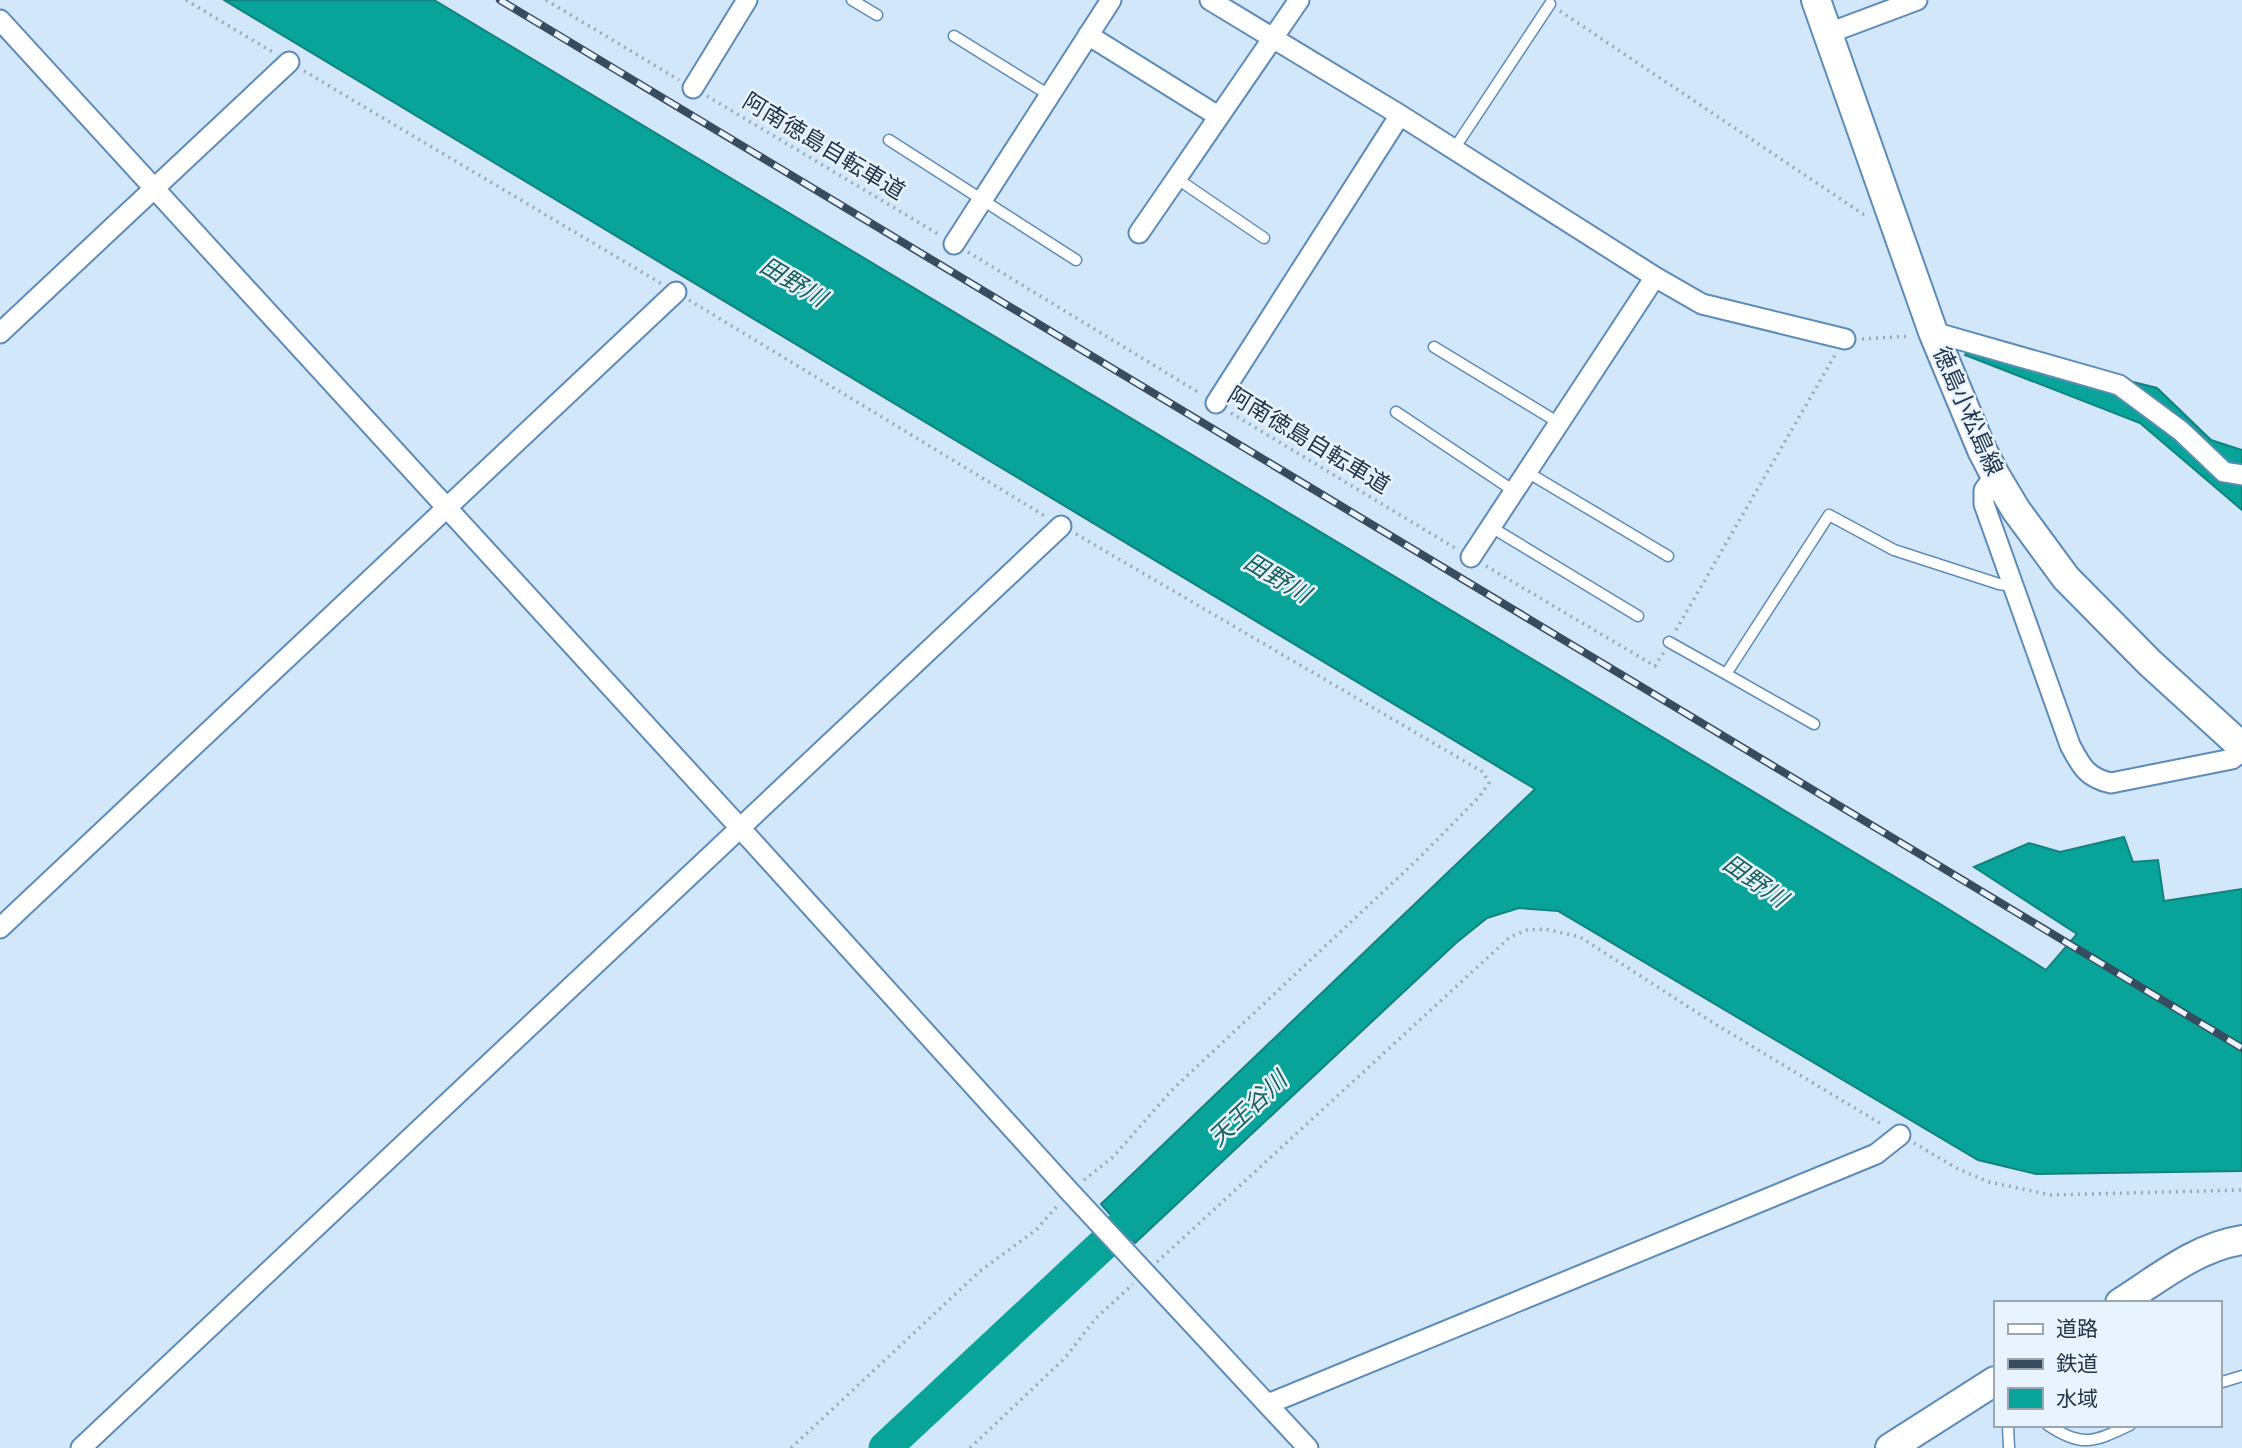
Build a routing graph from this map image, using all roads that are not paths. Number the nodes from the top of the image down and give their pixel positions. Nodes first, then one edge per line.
1 (747, 0) edge
2 (852, 0) edge
3 (1111, 0) edge
4 (1210, 0) edge
5 (1299, 0) edge
6 (1816, 0) edge
7 (1917, 0) edge
8 (1550, 4) road end
9 (877, 15) dead end
10 (0, 20) edge
11 (1829, 33) junction
12 (1088, 35) junction
13 (954, 37) dead end
14 (1271, 38) junction
15 (289, 62) road end
16 (693, 88) road end
17 (1049, 95) junction
18 (1400, 115) junction
19 (1218, 116) junction
20 (889, 140) dead end
21 (1454, 149) junction
22 (1176, 178) junction
23 (154, 188) junction
24 (983, 199) junction
25 (1139, 233) dead end
26 (1264, 238) dead end
27 (954, 244) road end
28 (1076, 260) dead end
29 (1655, 276) junction
30 (676, 292) road end
31 (0, 332) edge
32 (1933, 332) junction
33 (1844, 339) road end
34 (1434, 347) dead end
35 (1216, 404) road end
36 (1396, 412) dead end
37 (1559, 423) junction
38 (1527, 472) junction
39 (1995, 475) junction
40 (2242, 475) edge
41 (1514, 491) junction
42 (447, 508) junction
43 (1061, 526) road end
44 (1490, 527) junction
45 (1668, 556) dead end
46 (1471, 557) road end
47 (2011, 586) junction
48 (1638, 616) dead end
49 (1669, 642) road end
50 (1726, 674) junction
51 (1814, 724) dead end
52 (2242, 749) edge
53 (741, 829) junction
54 (0, 928) edge
55 (1900, 1135) road end
56 (2242, 1240) edge
57 (2123, 1301) edge
58 (2242, 1376) edge
59 (2221, 1382) edge
60 (1994, 1385) edge
61 (1268, 1404) junction
62 (2008, 1427) edge
63 (2051, 1427) edge
64 (2125, 1427) edge
65 (81, 1448) edge
66 (1308, 1448) edge
67 (1890, 1448) edge
68 (2009, 1448) edge

1 - 16 street
2 - 9 lane
3 - 12 street
4 - 14 street
5 - 14 street
6 - 11 main road, 徳島小松島線
7 - 11 street
8 - 21 lane
10 - 23 street
11 - 32 main road, 徳島小松島線
12 - 17 street
12 - 19 street
13 - 17 lane
14 - 18 street
14 - 19 street
15 - 23 street
17 - 24 street
18 - 21 street
18 - 35 street
19 - 22 street
20 - 24 lane
21 - 29 street
22 - 25 street
22 - 26 lane
23 - 31 street
23 - 42 street
24 - 27 street
24 - 28 lane
29 - 33 street
29 - 37 street
30 - 42 street
32 - 39 main road, 徳島小松島線
32 - 40 street
34 - 37 lane
36 - 41 lane
37 - 38 street
38 - 41 street
38 - 45 lane
39 - 47 street
39 - 52 main road, 徳島小松島線
41 - 44 street
42 - 53 street
42 - 54 street
43 - 53 street
44 - 46 street
44 - 48 lane
47 - 50 lane
47 - 52 street
49 - 50 lane
50 - 51 lane
53 - 61 street
53 - 65 street
55 - 61 street
56 - 57 main road
58 - 59 lane
60 - 67 main road
61 - 66 street
62 - 68 lane
63 - 64 lane

